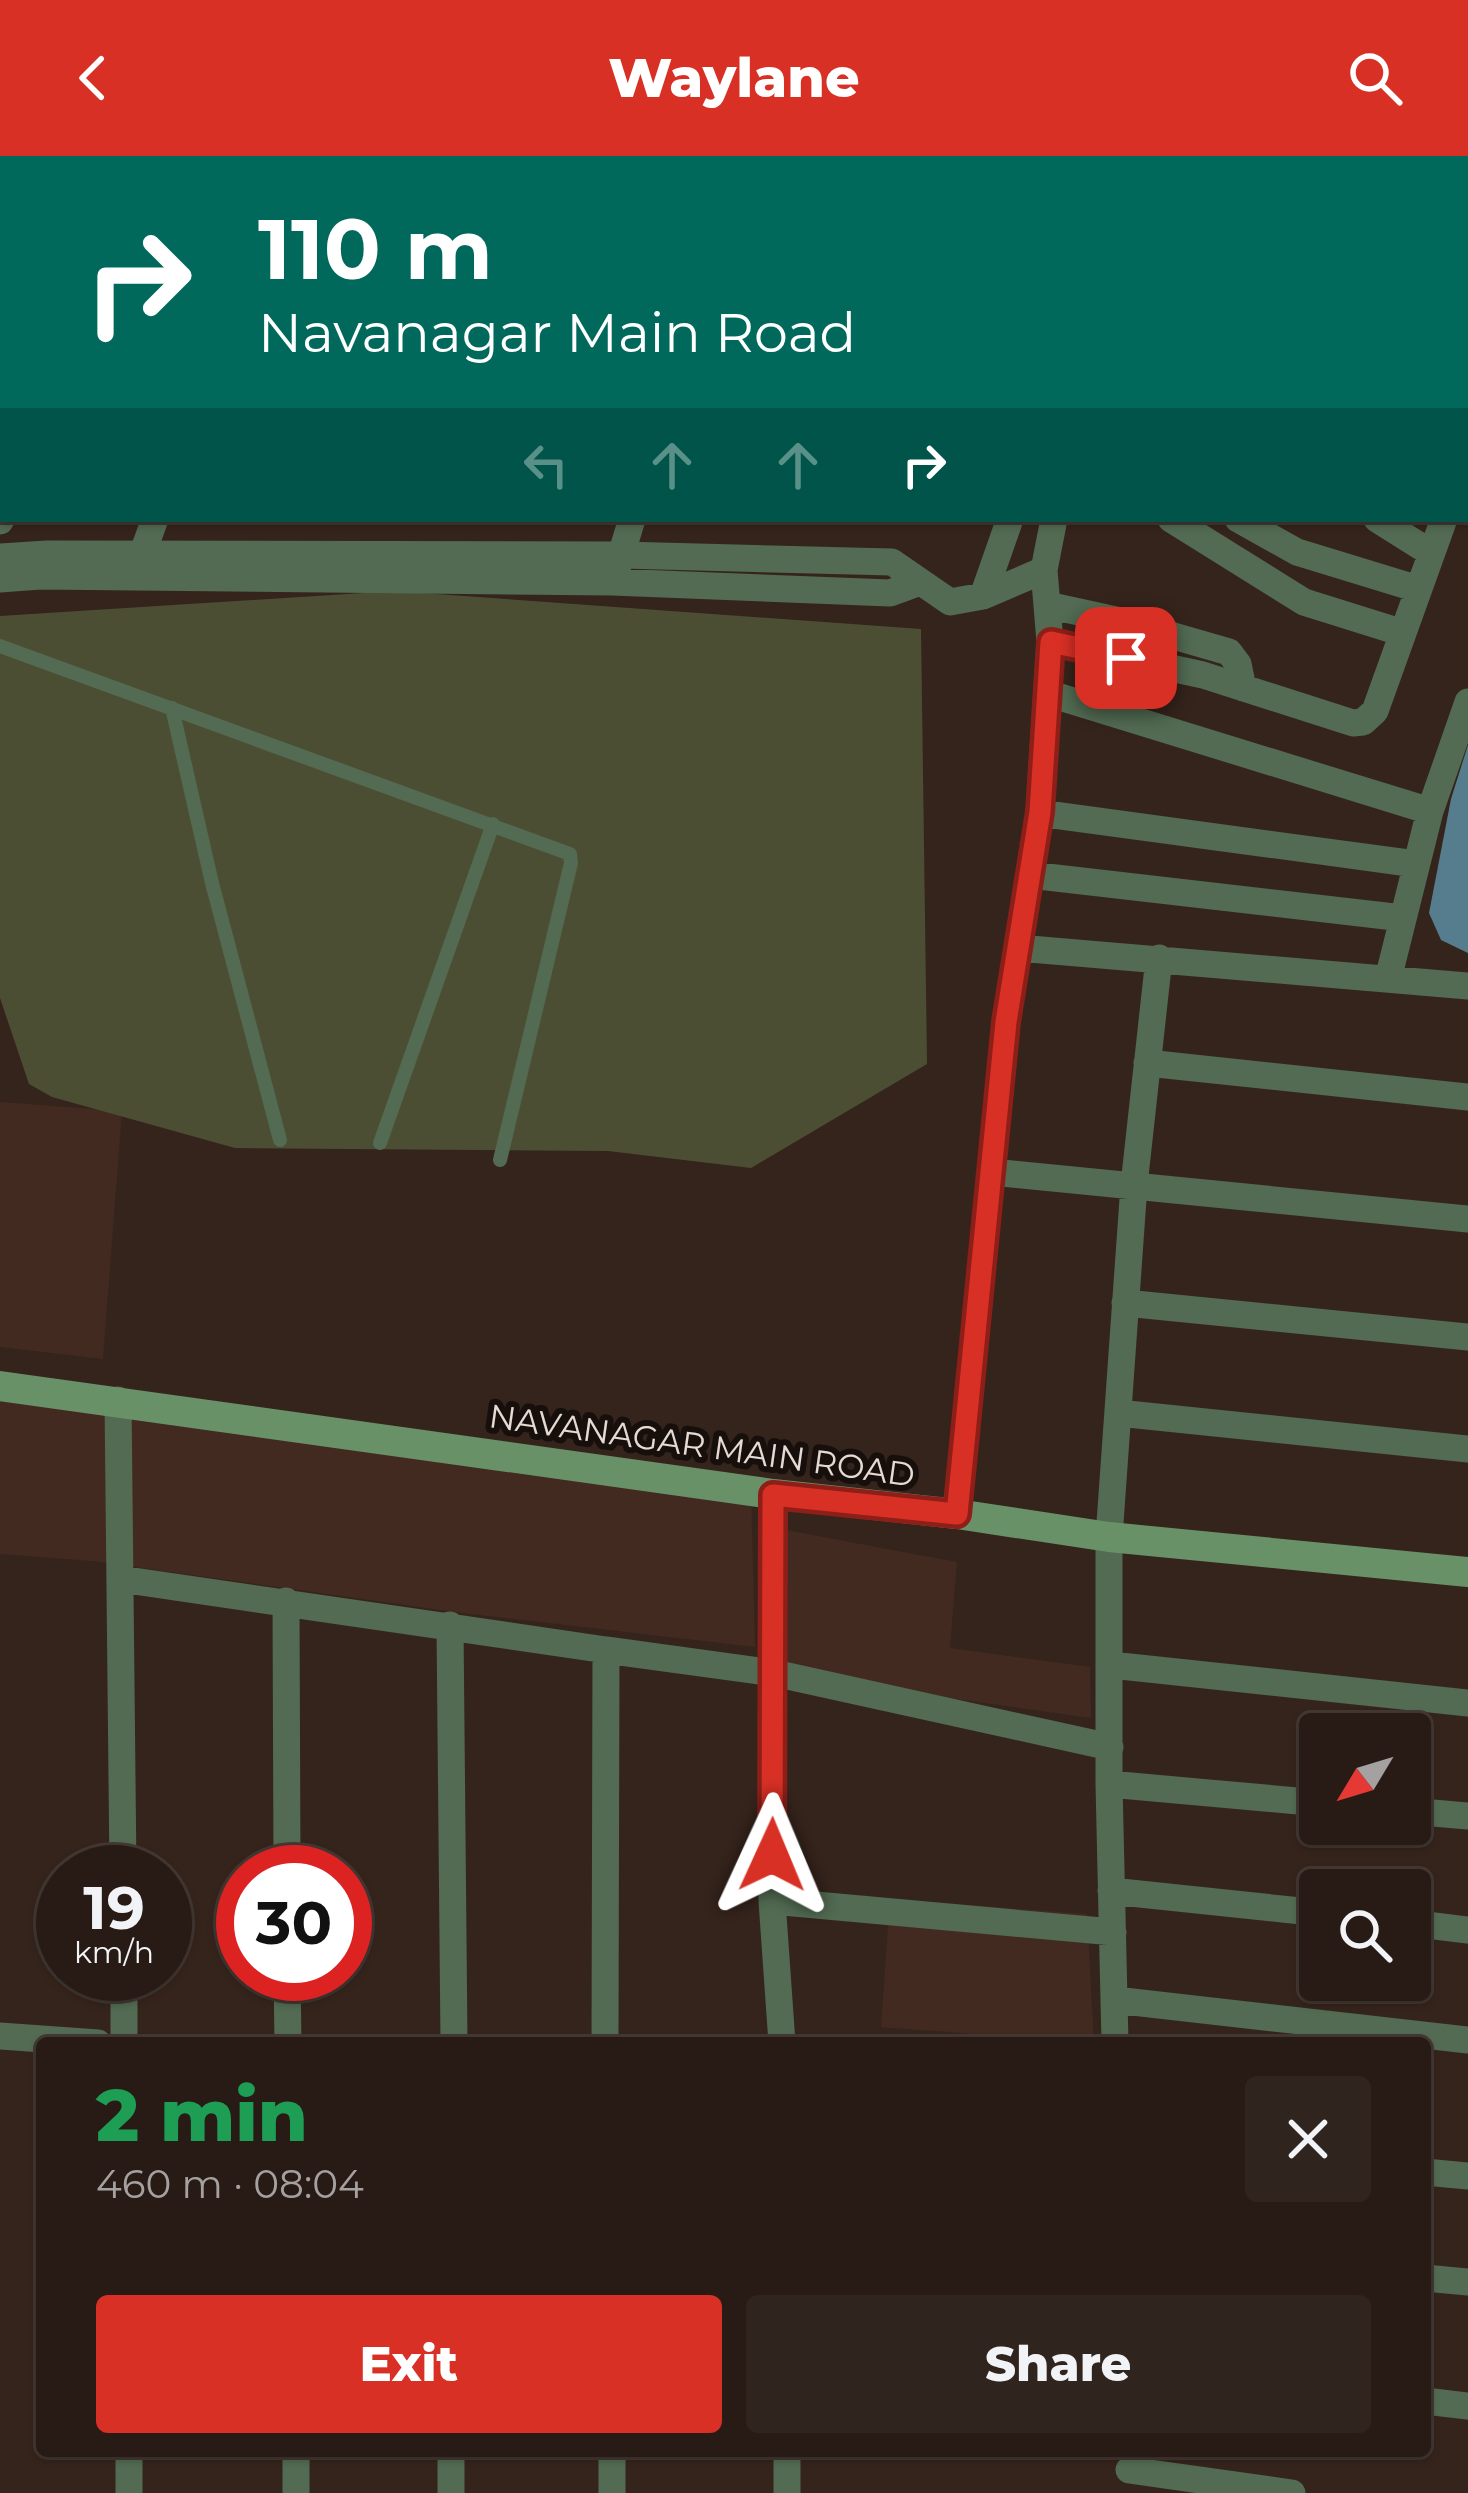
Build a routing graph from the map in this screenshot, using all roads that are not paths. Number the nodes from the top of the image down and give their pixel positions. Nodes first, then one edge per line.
1 (154, 522) edge
2 (631, 522) edge
3 (1009, 522) edge
4 (1053, 522) edge
5 (1243, 522) edge
6 (1374, 522) edge
7 (1443, 522) edge
8 (1206, 528) edge
9 (1431, 553) junction
10 (0, 557) edge
11 (138, 566) junction
12 (617, 568) junction
13 (1044, 570) junction
14 (0, 579) edge
15 (1418, 589) junction
16 (983, 596) junction
17 (1047, 605) junction
18 (1403, 633) junction
19 (1051, 642) junction
20 (0, 646) edge
21 (1243, 688) junction
22 (1047, 693) junction
23 (1468, 702) edge
24 (172, 708) junction
25 (1430, 811) junction
26 (1040, 812) junction
27 (493, 824) junction
28 (1417, 864) junction
29 (1030, 875) junction
30 (1403, 917) junction
31 (1018, 948) junction
32 (1159, 958) junction
33 (1388, 979) junction
34 (1468, 986) edge
35 (1148, 1063) junction
36 (1468, 1097) edge
37 (280, 1140) dead end
38 (380, 1143) dead end
39 (500, 1160) dead end
40 (992, 1172) junction
41 (1134, 1185) junction
42 (1468, 1219) edge
43 (1125, 1303) junction
44 (1468, 1337) edge
45 (0, 1386) edge
46 (118, 1400) junction
47 (1118, 1413) junction
48 (1468, 1449) edge
49 (773, 1495) junction
50 (957, 1514) junction
51 (1109, 1537) junction
52 (1468, 1572) edge
53 (120, 1579) junction
54 (286, 1601) junction
55 (450, 1624) junction
56 (606, 1650) junction
57 (1111, 1665) junction
58 (774, 1673) junction
59 (1468, 1703) edge
60 (1111, 1747) junction
61 (1109, 1784) junction
62 (1299, 1801) edge
63 (1431, 1812) edge
64 (1468, 1816) edge
65 (123, 1845) edge
66 (287, 1845) edge
67 (1112, 1891) junction
68 (772, 1900) junction
69 (1299, 1911) edge
70 (1431, 1926) edge
71 (1468, 1930) edge
72 (1113, 1932) junction
73 (1115, 2000) junction
74 (124, 2001) edge
75 (287, 2001) edge
76 (0, 2036) edge
77 (124, 2037) edge
78 (288, 2037) edge
79 (454, 2037) edge
80 (605, 2037) edge
81 (782, 2037) edge
82 (1115, 2037) edge
83 (36, 2039) edge
84 (1468, 2040) edge
85 (1431, 2173) edge
86 (1468, 2176) edge
87 (1431, 2279) edge
88 (1468, 2282) edge
89 (1431, 2402) edge
90 (1468, 2406) edge
91 (129, 2457) edge
92 (296, 2457) edge
93 (451, 2457) edge
94 (612, 2457) edge
95 (787, 2457) edge
96 (1129, 2471) edge
97 (129, 2493) edge
98 (296, 2493) edge
99 (451, 2493) edge
100 (612, 2493) edge
101 (787, 2493) edge
102 (1292, 2493) edge

1 - 11 street
2 - 12 street
3 - 16 street
4 - 13 street
5 - 15 street
6 - 9 street
7 - 9 street
8 - 18 street
9 - 15 street
10 - 11 street
11 - 12 street
11 - 14 street
12 - 16 street
13 - 16 street
13 - 17 street
15 - 18 street
17 - 19 street
17 - 21 street
18 - 21 street
19 - 21 street
19 - 22 street
20 - 24 lane
22 - 25 street
22 - 26 street
23 - 25 street
24 - 27 lane
24 - 37 lane
25 - 28 street
26 - 28 street
26 - 29 street
27 - 38 lane
27 - 39 lane
28 - 30 street
29 - 30 street
29 - 31 street
30 - 33 street
31 - 32 street
31 - 40 street
32 - 33 street
32 - 35 street
33 - 34 street
35 - 36 street
35 - 41 street
40 - 41 street
40 - 50 street
41 - 42 street
41 - 43 street
43 - 44 street
43 - 47 street
45 - 46 main road, NAVANAGAR MAIN ROAD
46 - 49 main road, NAVANAGAR MAIN ROAD
46 - 53 street
47 - 48 street
47 - 51 street
49 - 50 main road, NAVANAGAR MAIN ROAD
49 - 58 street
50 - 51 main road, NAVANAGAR MAIN ROAD
51 - 52 main road, NAVANAGAR MAIN ROAD
51 - 57 street
53 - 54 street
53 - 65 street
54 - 55 street
54 - 66 street
55 - 56 street
55 - 79 street
56 - 58 street
56 - 80 street
57 - 59 street
57 - 60 street
58 - 60 street
58 - 68 street
60 - 61 street
61 - 62 street
61 - 67 street
63 - 64 street
67 - 69 street
67 - 72 street
68 - 72 street
68 - 81 street
70 - 71 street
72 - 73 street
73 - 82 street
73 - 84 street
74 - 77 street
75 - 78 street
76 - 83 street
85 - 86 street
87 - 88 street
89 - 90 street
91 - 97 street
92 - 98 street
93 - 99 street
94 - 100 street
95 - 101 street
96 - 102 street

